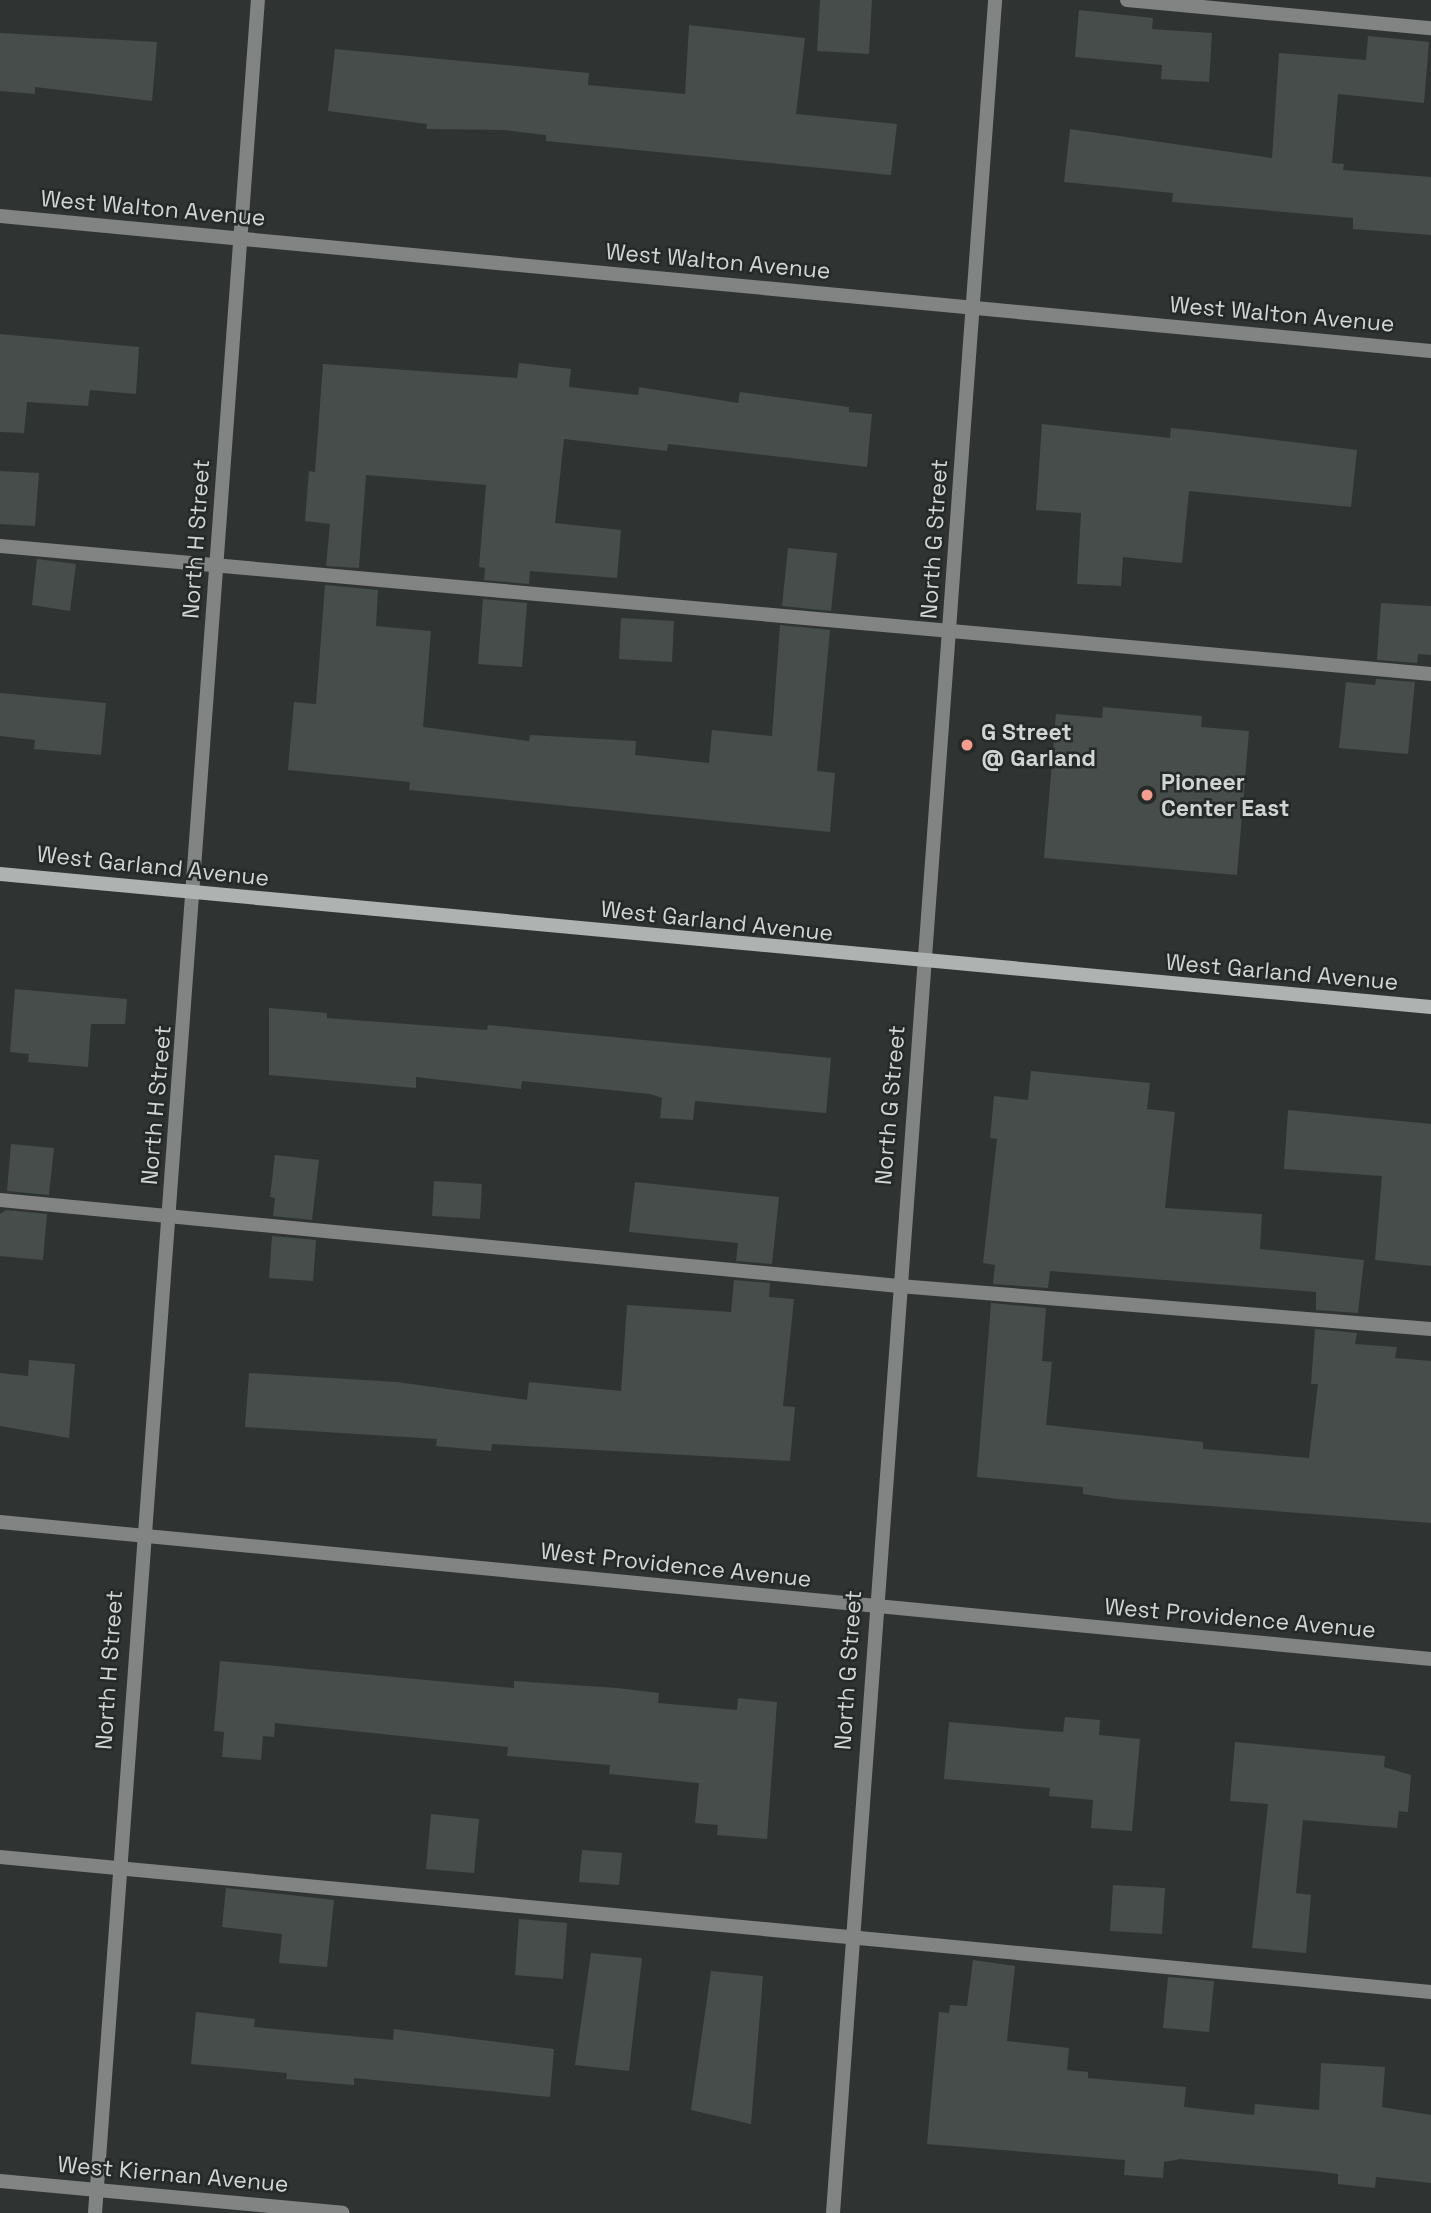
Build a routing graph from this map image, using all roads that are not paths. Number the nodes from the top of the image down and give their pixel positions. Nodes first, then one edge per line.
1 (258, 0) edge
2 (995, 0) edge
3 (1127, 0) edge
4 (1431, 28) edge
5 (0, 216) edge
6 (243, 239) junction
7 (974, 308) junction
8 (1431, 351) edge
9 (0, 546) edge
10 (216, 564) junction
11 (950, 628) junction
12 (1431, 674) edge
13 (0, 874) edge
14 (196, 893) junction
15 (924, 964) junction
16 (1431, 1007) edge
17 (0, 1200) edge
18 (169, 1217) junction
19 (899, 1286) junction
20 (1431, 1329) edge
21 (0, 1522) edge
22 (141, 1535) junction
23 (875, 1607) junction
24 (1431, 1659) edge
25 (0, 1857) edge
26 (119, 1868) junction
27 (852, 1936) junction
28 (1431, 1992) edge
29 (0, 2181) edge
30 (97, 2190) junction
31 (95, 2213) edge
32 (342, 2213) edge
33 (833, 2213) edge

1 - 6 street, North H Street
2 - 7 street, North G Street
3 - 4 street
5 - 6 street, West Walton Avenue
6 - 7 street, West Walton Avenue
6 - 10 street, North H Street
7 - 8 street, West Walton Avenue
7 - 11 street, North G Street
9 - 10 street
10 - 11 street
10 - 14 street, North H Street
11 - 12 street
11 - 15 street, North G Street
13 - 14 street, West Garland Avenue
14 - 15 street, West Garland Avenue
14 - 18 street, North H Street
15 - 16 street, West Garland Avenue
15 - 19 street, North G Street
17 - 18 street
18 - 19 street
18 - 22 street, North H Street
19 - 20 street
19 - 23 street, North G Street
21 - 22 street, West Providence Avenue
22 - 23 street, West Providence Avenue
22 - 26 street, North H Street
23 - 24 street, West Providence Avenue
23 - 27 street, North G Street
25 - 26 street
26 - 27 street
26 - 30 street, North H Street
27 - 28 street
27 - 33 street, North G Street
29 - 30 street, West Kiernan Avenue
30 - 31 street, North H Street
30 - 32 street, West Kiernan Avenue

